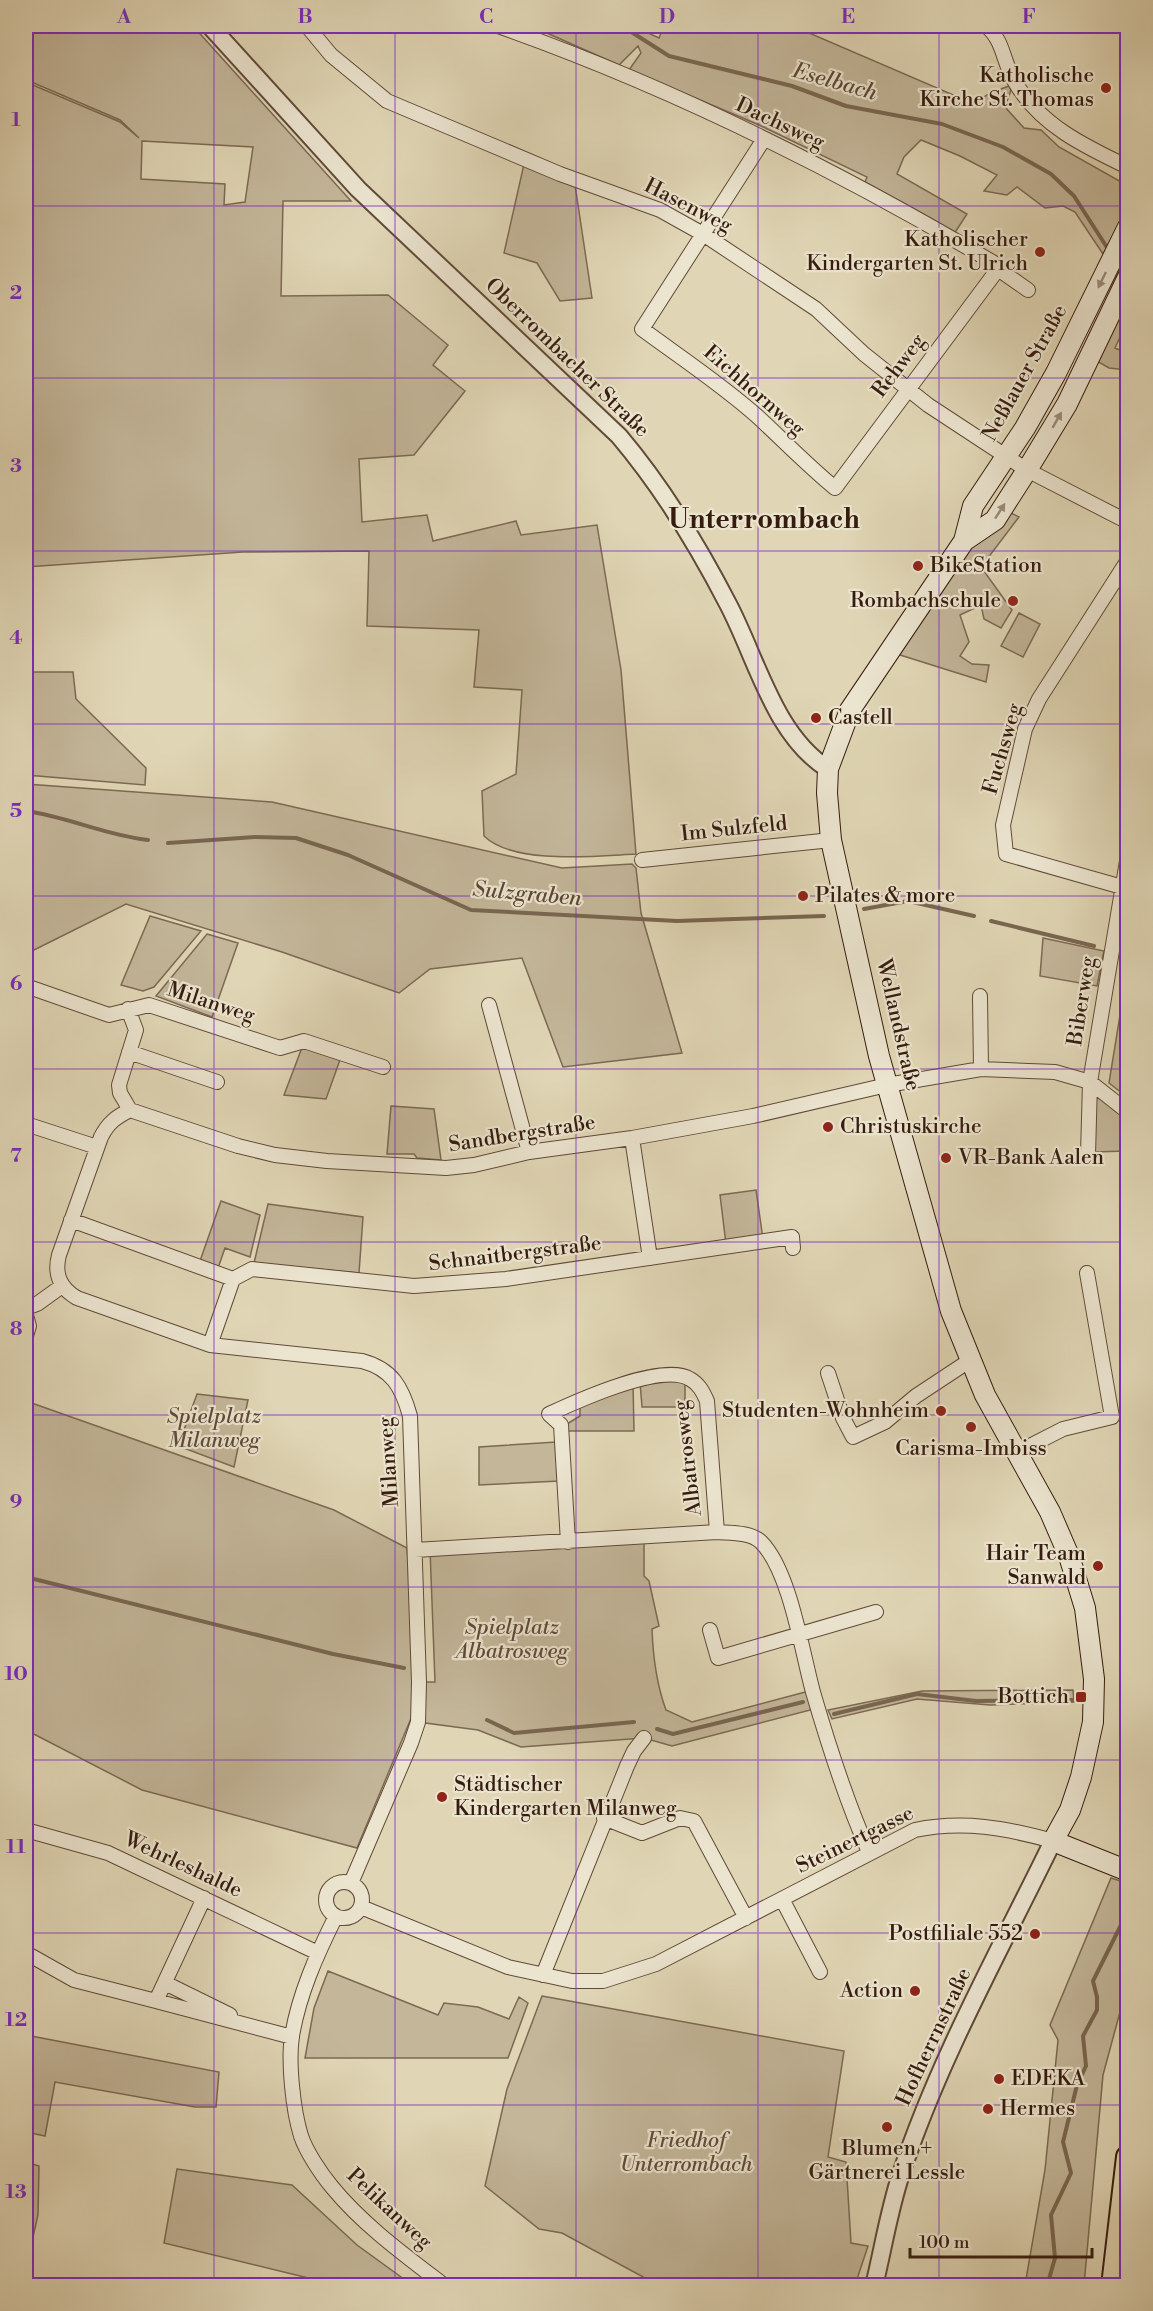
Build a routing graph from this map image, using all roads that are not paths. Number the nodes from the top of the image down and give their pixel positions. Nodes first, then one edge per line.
1 (211, 26) edge
2 (307, 26) edge
3 (498, 26) edge
4 (1008, 26) edge
5 (991, 29) edge
6 (764, 139) junction
7 (1128, 167) edge
8 (1128, 227) edge
9 (703, 234) junction
10 (998, 269) junction
11 (1128, 277) edge
12 (1028, 290) dead end
13 (908, 390) junction
14 (1006, 456) junction
15 (1027, 470) junction
16 (835, 488) joint
17 (1128, 522) edge
18 (963, 541) junction
19 (1128, 560) edge
20 (828, 769) junction
21 (831, 840) junction
22 (1128, 855) edge
23 (642, 860) dead end
24 (1122, 887) junction
25 (26, 986) edge
26 (980, 996) dead end
27 (489, 1005) dead end
28 (128, 1009) junction
29 (129, 1052) junction
30 (383, 1067) dead end
31 (981, 1069) junction
32 (217, 1082) dead end
33 (1090, 1082) junction
34 (886, 1085) junction
35 (130, 1110) junction
36 (1128, 1112) edge
37 (26, 1124) edge
38 (632, 1138) junction
39 (97, 1147) junction
40 (530, 1152) junction
41 (1088, 1154) dead end
42 (71, 1220) junction
43 (793, 1248) dead end
44 (650, 1258) junction
45 (1087, 1273) dead end
46 (232, 1279) junction
47 (62, 1286) junction
48 (26, 1308) edge
49 (26, 1315) edge
50 (26, 1336) edge
51 (210, 1345) junction
52 (969, 1360) junction
53 (828, 1373) dead end
54 (1018, 1452) junction
55 (717, 1532) junction
56 (568, 1542) junction
57 (415, 1550) junction
58 (876, 1612) dead end
59 (710, 1630) dead end
60 (798, 1636) junction
61 (1094, 1679) joint
62 (644, 1738) dead end
63 (604, 1818) junction
64 (26, 1830) edge
65 (1053, 1841) junction
66 (870, 1852) junction
67 (1128, 1871) edge
68 (351, 1883) junction
69 (204, 1898) junction
70 (782, 1899) junction
71 (361, 1907) junction
72 (336, 1916) junction
73 (746, 1918) junction
74 (26, 1953) edge
75 (318, 1953) junction
76 (820, 1972) dead end
77 (543, 1975) junction
78 (165, 1983) junction
79 (156, 2001) junction
80 (257, 2028) junction
81 (292, 2037) junction
82 (1128, 2157) edge
83 (446, 2286) edge
84 (874, 2286) edge
85 (1113, 2286) edge

1 - 20 street, Oberrombacher Straße
2 - 9 street, Hasenweg
3 - 6 street, Dachsweg
4 - 5 street
5 - 7 street
6 - 9 street
6 - 10 street, Dachsweg
8 -> 14 main road, Neßlauer Straße
9 - 13 street, Hasenweg
9 - 16 street, Eichhornweg
10 - 12 street, Dachsweg
10 - 13 street, Rehweg
15 -> 11 main road, Neßlauer Straße
13 - 14 street, Hasenweg
13 - 16 street, Rehweg
14 - 15 street, Hasenweg
14 - 18 main road, Neßlauer Straße
15 - 17 street
18 -> 15 main road, Neßlauer Straße
18 - 20 main road, Neßlauer Straße
19 - 24 street, Fuchsweg
20 - 21 main road, Wellandstraße
21 - 23 street, Im Sulzfeld
21 - 34 main road, Wellandstraße
22 - 24 street, Biberweg
24 - 33 street, Biberweg
25 - 28 street, Milanweg
26 - 31 street
27 - 40 street
28 - 29 street
28 - 30 street, Milanweg
29 - 32 street
29 - 35 street
31 - 33 street, Sandbergstraße
31 - 34 street, Sandbergstraße
33 - 36 street
33 - 41 street, Biberweg
34 - 38 street, Sandbergstraße
34 - 52 main road, Wellandstraße
35 - 39 street
35 - 40 street, Sandbergstraße
37 - 39 street
38 - 40 street, Sandbergstraße
38 - 44 street
39 - 42 street
42 - 46 street
42 - 47 street
43 - 44 street, Schnaitbergstraße
44 - 46 street, Schnaitbergstraße
45 - 54 street
46 - 51 street
47 - 48 street
47 - 51 street, Milanweg
49 - 50 street
51 - 57 street, Milanweg
52 - 53 street
52 - 54 main road, Wellandstraße
54 - 61 main road, Wellandstraße
55 - 56 street, Albatrosweg
55 - 56 street, Albatrosweg
55 - 60 street, Albatrosweg
56 - 57 street, Albatrosweg
57 - 68 street, Milanweg
58 - 60 street
59 - 60 street
60 - 66 street, Albatrosweg
61 - 65 main road, Hofherrnstraße
62 - 63 street
63 - 73 street
63 - 77 street
64 - 69 street, Wehrleshalde
65 - 66 street, Steinertgasse
65 - 67 main road
65 - 84 street, Hofherrnstraße
66 - 70 street, Steinertgasse
68 - 71 street
68 - 72 street
69 - 75 street, Wehrleshalde
69 - 78 street
70 - 73 street, Steinertgasse
70 - 76 street, Steinertgasse
71 - 72 street
71 - 77 street, Steinertgasse
72 - 75 street, Pelikanweg
73 - 77 street, Steinertgasse
74 - 79 street
75 - 81 street, Pelikanweg
78 - 79 street
78 - 80 street
79 - 80 street
80 - 81 street
81 - 83 street, Pelikanweg
82 - 85 highway

